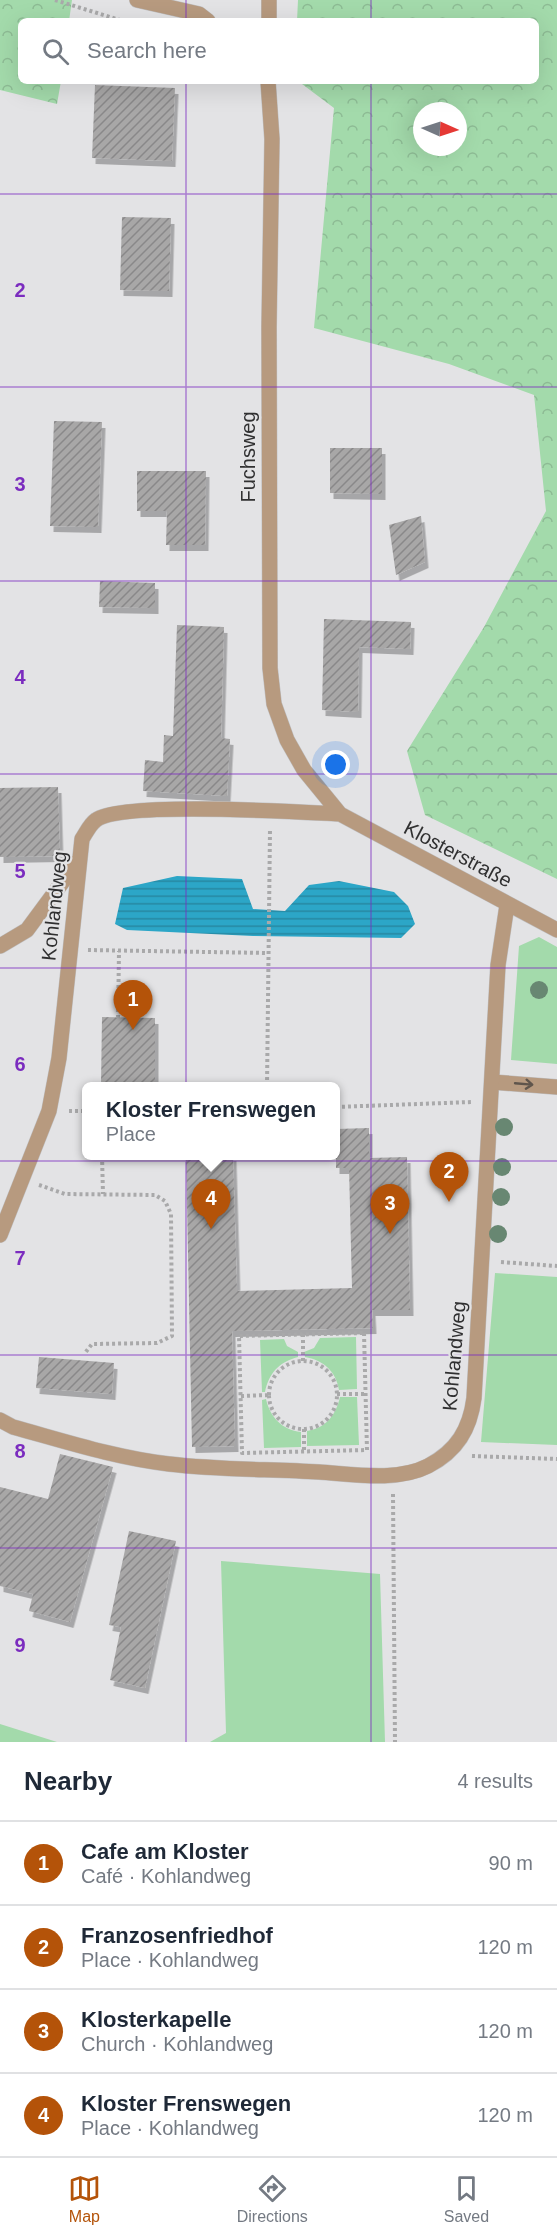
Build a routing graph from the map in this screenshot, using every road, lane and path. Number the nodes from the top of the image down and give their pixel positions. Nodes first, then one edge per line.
1 (55, 0) edge
2 (137, 0) edge
3 (269, 0) edge
4 (113, 18) edge
5 (204, 18) edge
6 (268, 18) edge
7 (268, 84) edge
8 (270, 811) junction
9 (340, 814) junction
10 (79, 861) junction
11 (507, 905) junction
12 (557, 930) edge
13 (0, 946) edge
14 (70, 950) junction
15 (119, 951) junction
16 (268, 953) junction
17 (118, 1018) dead end
18 (267, 1082) edge
19 (492, 1082) junction
20 (557, 1087) edge
21 (491, 1102) junction
22 (340, 1107) edge
23 (102, 1160) edge
24 (24, 1179) junction
25 (103, 1194) junction
26 (0, 1235) edge
27 (482, 1260) junction
28 (557, 1266) edge
29 (303, 1334) junction
30 (85, 1353) dead end
31 (303, 1361) junction
32 (337, 1394) junction
33 (365, 1394) junction
34 (269, 1395) junction
35 (241, 1396) junction
36 (0, 1420) edge
37 (452, 1450) junction
38 (557, 1459) edge
39 (393, 1474) junction
40 (395, 1742) edge

1 - 4 path
2 - 5 street
3 - 6 street
7 - 9 street, Fuchsweg
8 - 9 street, Kohlandweg
8 - 10 street, Kohlandweg
8 - 16 path
9 - 11 street, Klosterstraße
10 - 13 street
10 - 14 street, Kohlandweg
11 - 12 street, Klosterstraße
11 - 19 street, Kohlandweg
14 - 15 path
14 - 24 street, Kohlandweg
15 - 16 path
15 - 17 path
16 - 18 path
19 -> 20 street
19 - 21 street, Kohlandweg
21 - 22 path
21 - 27 street, Kohlandweg
23 - 25 path
24 - 25 path
24 - 26 street, Kohlandweg
25 - 30 path
27 - 28 path
27 - 37 street, Kohlandweg
29 - 31 path
29 - 33 path
29 - 35 path
31 - 32 path
31 - 34 path
32 - 33 path
32 - 34 path
33 - 35 path
34 - 35 path
36 - 39 street, Kohlandweg
37 - 38 path
37 - 39 street, Kohlandweg
39 - 40 path

